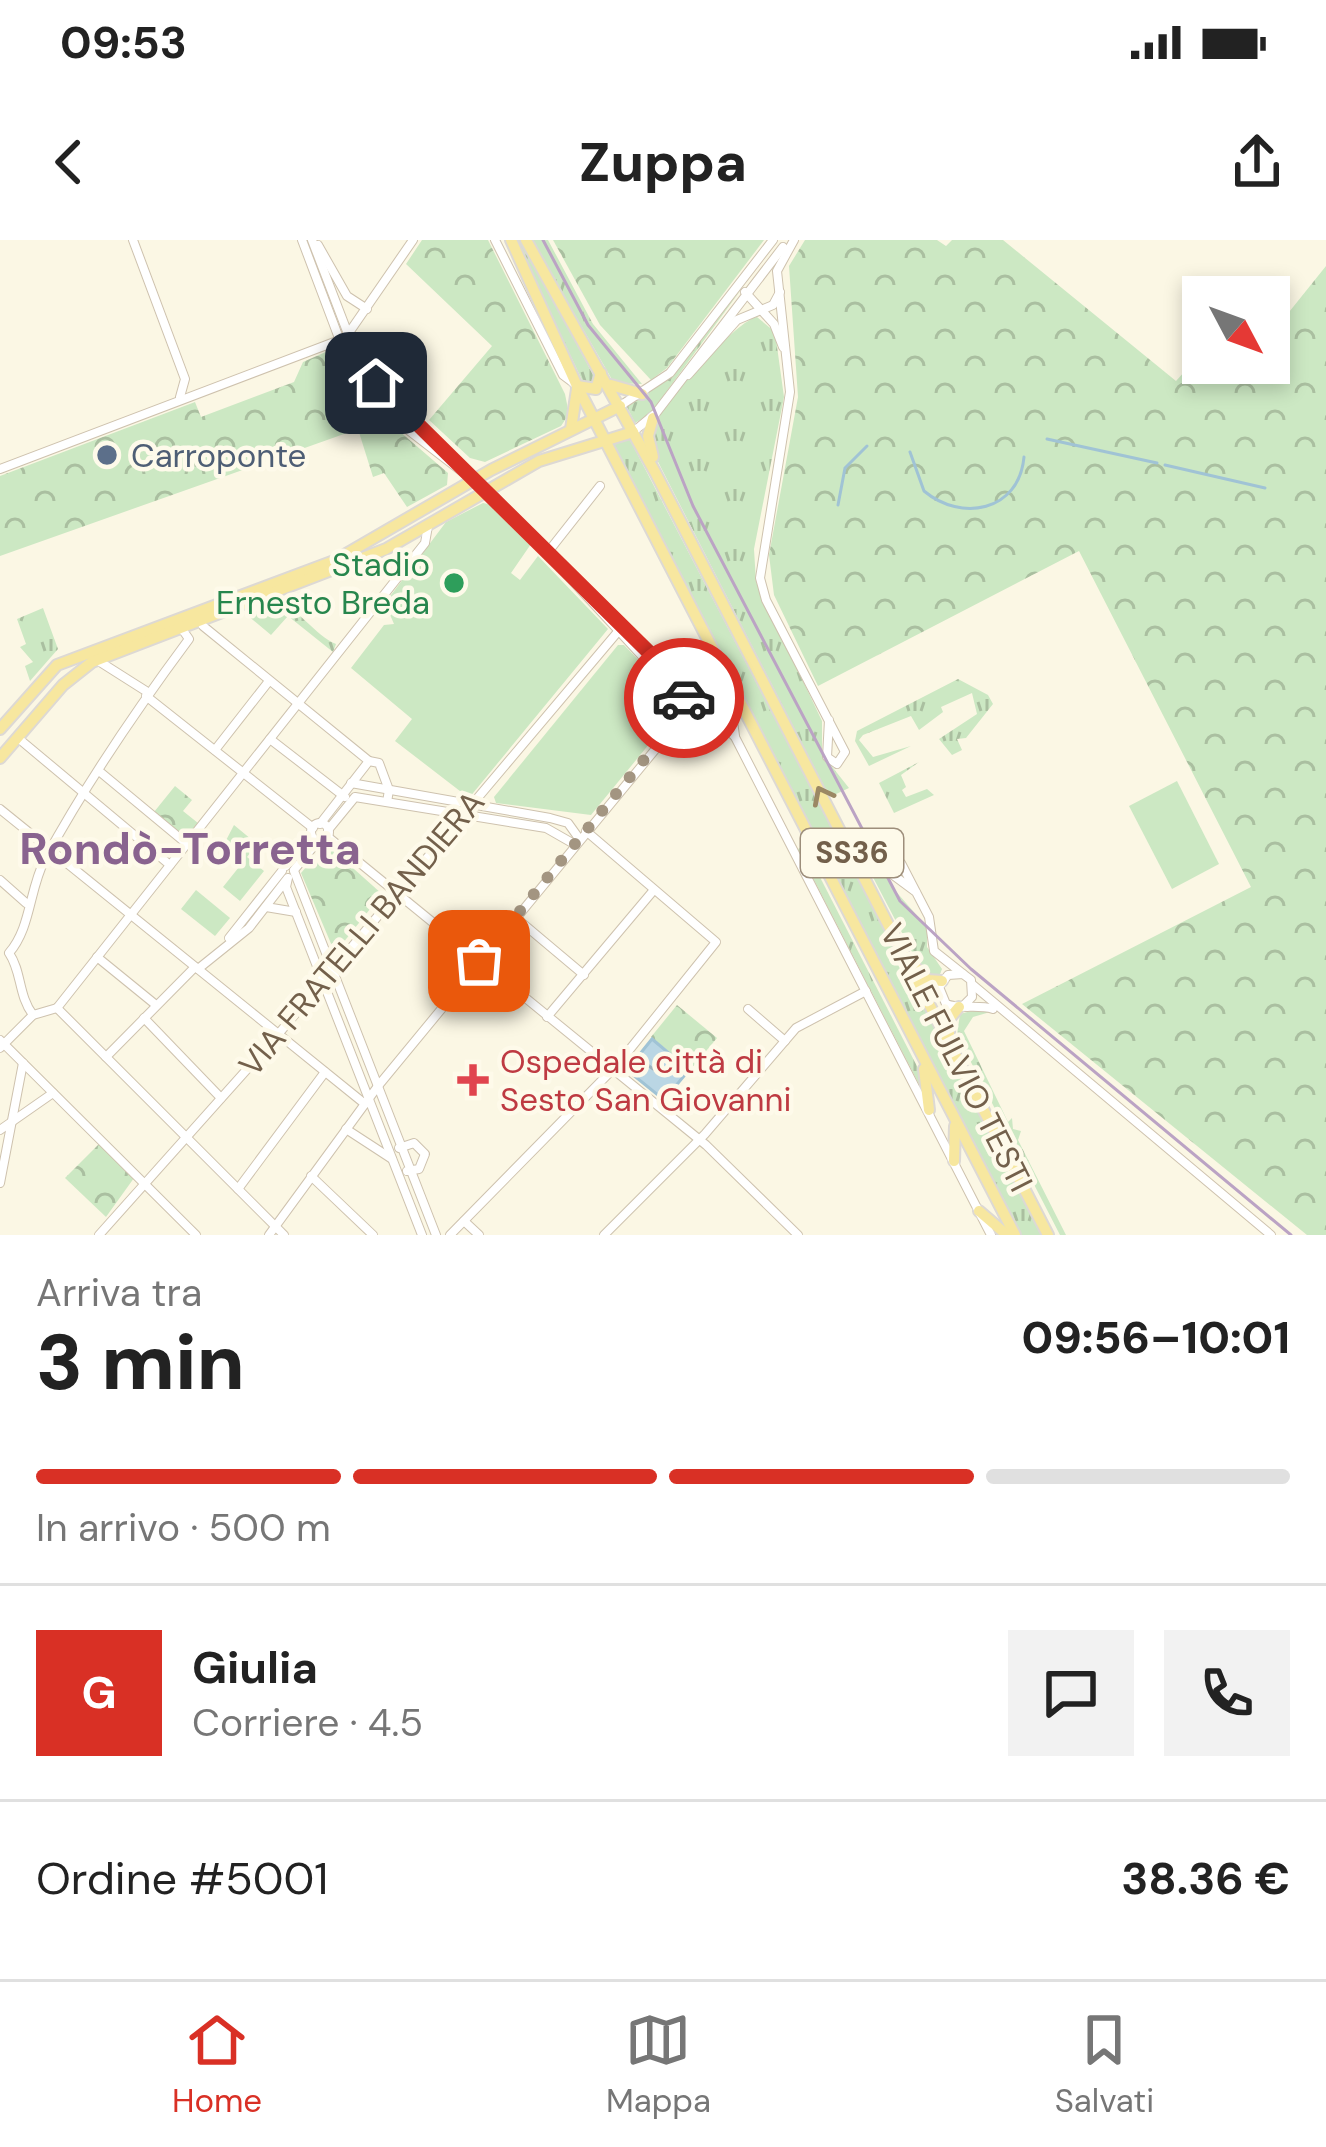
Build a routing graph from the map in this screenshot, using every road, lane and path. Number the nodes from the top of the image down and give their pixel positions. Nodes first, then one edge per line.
1 (134, 240) edge
2 (302, 240) edge
3 (313, 240) edge
4 (412, 240) edge
5 (495, 240) edge
6 (512, 240) edge
7 (526, 240) edge
8 (773, 240) edge
9 (791, 240) edge
10 (764, 272) junction
11 (745, 276) junction
12 (779, 287) junction
13 (746, 296) junction
14 (367, 309) junction
15 (759, 311) junction
16 (341, 340) junction
17 (787, 360) junction
18 (682, 378) junction
19 (185, 379) junction
20 (605, 379) junction
21 (578, 386) junction
22 (204, 390) junction
23 (642, 394) junction
24 (179, 398) junction
25 (620, 406) junction
26 (652, 418) junction
27 (595, 420) junction
28 (569, 431) junction
29 (633, 432) junction
30 (606, 443) junction
31 (562, 454) junction
32 (0, 469) edge
33 (655, 472) junction
34 (474, 479) junction
35 (600, 486) dead end
36 (486, 489) junction
37 (409, 515) junction
38 (435, 519) junction
39 (415, 530) junction
40 (653, 533) junction
41 (548, 552) junction
42 (414, 557) junction
43 (203, 626) dead end
44 (621, 628) junction
45 (183, 629) junction
46 (146, 641) junction
47 (95, 660) junction
48 (122, 672) junction
49 (728, 678) junction
50 (269, 681) junction
51 (684, 694) junction
52 (148, 695) junction
53 (696, 700) junction
54 (298, 704) junction
55 (680, 716) junction
56 (829, 720) junction
57 (0, 729) edge
58 (735, 737) junction
59 (18, 738) junction
60 (270, 739) junction
61 (215, 750) junction
62 (3, 752) edge
63 (374, 762) junction
64 (100, 771) junction
65 (243, 772) junction
66 (256, 783) junction
67 (351, 783) junction
68 (485, 786) junction
69 (389, 790) junction
70 (342, 795) junction
71 (225, 796) junction
72 (85, 797) junction
73 (353, 800) junction
74 (387, 802) junction
75 (471, 803) junction
76 (492, 807) junction
77 (0, 809) edge
78 (462, 814) junction
79 (548, 823) junction
80 (320, 832) junction
81 (580, 838) junction
82 (187, 844) junction
83 (49, 852) junction
84 (170, 865) junction
85 (289, 872) junction
86 (0, 880) edge
87 (914, 888) dead end
88 (652, 891) junction
89 (394, 894) junction
90 (27, 903) junction
91 (266, 907) junction
92 (296, 912) junction
93 (130, 916) junction
94 (515, 916) junction
95 (885, 916) junction
96 (228, 940) junction
97 (4, 955) edge
98 (97, 957) junction
99 (327, 957) junction
100 (343, 958) junction
101 (943, 960) junction
102 (479, 961) junction
103 (196, 968) junction
104 (332, 971) junction
105 (963, 974) junction
106 (584, 975) junction
107 (943, 979) junction
108 (323, 981) junction
109 (973, 985) junction
110 (866, 991) junction
111 (156, 1005) junction
112 (961, 1007) junction
113 (57, 1008) junction
114 (748, 1009) dead end
115 (1000, 1012) junction
116 (33, 1015) junction
117 (547, 1017) junction
118 (144, 1018) junction
119 (278, 1034) junction
120 (786, 1039) junction
121 (916, 1043) junction
122 (1, 1044) edge
123 (950, 1044) junction
124 (106, 1057) junction
125 (354, 1059) junction
126 (23, 1064) junction
127 (612, 1070) junction
128 (325, 1072) junction
129 (336, 1081) junction
130 (378, 1086) junction
131 (52, 1093) junction
132 (221, 1098) junction
133 (367, 1101) junction
134 (948, 1106) junction
135 (928, 1110) junction
136 (16, 1118) junction
137 (346, 1129) junction
138 (0, 1130) edge
139 (186, 1137) junction
140 (699, 1139) junction
141 (400, 1146) junction
142 (954, 1161) junction
143 (393, 1162) junction
144 (411, 1172) junction
145 (311, 1176) junction
146 (0, 1183) edge
147 (144, 1184) junction
148 (238, 1189) junction
149 (979, 1211) junction
150 (464, 1221) junction
151 (272, 1231) edge
152 (99, 1235) edge
153 (196, 1235) edge
154 (284, 1235) edge
155 (374, 1235) edge
156 (422, 1235) edge
157 (436, 1235) edge
158 (450, 1235) edge
159 (478, 1235) edge
160 (604, 1235) edge
161 (798, 1235) edge
162 (992, 1235) edge
163 (1011, 1235) edge
164 (1048, 1235) edge
165 (1271, 1235) edge

1 - 19 street
2 - 16 street
3 - 14 street
3 - 16 street
4 - 14 street
5 - 21 street, VIALE FULVIO TESTI
6 - 21 main road, VIALE FULVIO TESTI
7 - 20 main road, VIALE FULVIO TESTI
8 - 11 street
9 - 10 street
9 - 12 street
10 - 11 street
10 - 12 street
10 - 13 street
11 - 13 street
11 - 23 street
12 - 15 street
12 - 17 street
13 - 15 street
13 - 18 street
14 - 16 street
15 - 17 street
15 - 18 street
16 - 22 street
16 - 34 street
17 - 56 street
18 - 26 street
19 - 22 street
19 - 24 street
20 - 21 main road
20 - 23 main road
20 - 25 main road, VIALE FULVIO TESTI
21 - 27 main road, VIALE FULVIO TESTI
21 - 28 main road
22 - 24 street
23 - 25 street
24 - 32 street
25 - 27 main road
25 - 29 main road, VIALE FULVIO TESTI
26 - 29 street
26 - 33 main road
27 - 28 main road
27 - 30 main road, VIALE FULVIO TESTI
28 - 34 main road
29 - 30 main road
29 - 33 main road, VIALE FULVIO TESTI / SS36
30 - 31 main road
30 - 40 main road, VIALE FULVIO TESTI / SS36
31 - 36 main road
31 - 40 main road
95 -> 33 main road, VIALE FULVIO TESTI / SS36
34 - 36 street
34 - 37 main road
35 - 41 street
36 - 38 main road
36 - 41 street
37 - 39 street
37 - 57 main road
38 - 39 main road
38 - 42 street
39 - 42 street
39 - 45 main road
40 - 49 main road, VIALE FULVIO TESTI / SS36
41 - 44 street
42 - 54 street
43 - 50 street
44 - 51 street
44 - 68 street, VIA FRATELLI BANDIERA
45 - 46 main road
45 - 52 street
46 - 47 main road
46 - 48 street
47 - 48 street
47 - 59 main road
48 - 52 street
49 - 58 street
49 - 121 main road, VIALE FULVIO TESTI / SS36
50 - 54 street
50 - 61 street
51 - 53 street
51 - 55 street
52 - 61 street
52 - 64 street
53 - 55 street
53 - 58 street
54 - 60 street
54 - 63 street
55 - 81 street
56 - 56 street
58 - 110 street, VIALE FULVIO TESTI
59 - 62 main road
59 - 72 street
60 - 65 street
60 - 70 street
61 - 65 street
63 - 67 street
63 - 69 street
64 - 72 street
64 - 82 street
65 - 66 street
65 - 71 street
66 - 71 street
66 - 80 street
67 - 69 street
67 - 70 street
68 - 75 street, VIA FRATELLI BANDIERA
68 - 76 street
69 - 74 street
69 - 75 street
70 - 73 street
70 - 80 street
71 - 82 street
72 - 83 street
72 - 84 street
73 - 74 street
73 - 80 street
74 - 78 street
75 - 76 street
75 - 78 street, VIA FRATELLI BANDIERA
76 - 79 street
77 - 83 street
78 - 79 street
78 - 89 street, VIA FRATELLI BANDIERA
79 - 81 street
79 - 81 street
80 - 85 street
80 - 89 street
81 - 88 street
81 - 94 street
82 - 84 street
83 - 90 street
83 - 93 street
84 - 93 street
85 - 91 street
85 - 92 street
85 - 96 street
85 - 99 street
86 - 90 street
87 - 101 street
88 - 106 street
88 - 127 street
89 - 100 street, VIA FRATELLI BANDIERA
89 - 102 street
90 - 97 street
91 - 92 street
91 - 96 street
92 - 108 street
93 - 98 street
93 - 103 street
94 - 102 street
94 - 106 street
95 - 107 main road
95 - 123 main road, VIALE FULVIO TESTI / SS36
96 - 103 street
97 - 116 street
98 - 111 street
98 - 113 street
99 - 100 street
99 - 104 street
100 - 104 street, VIA FRATELLI BANDIERA
101 - 105 street
101 - 107 street
102 - 117 street
102 - 130 street
103 - 111 street
103 - 119 street
104 - 108 street, VIA FRATELLI BANDIERA
104 - 130 street
105 - 107 street
105 - 109 street
106 - 117 street
107 - 112 street
108 - 119 street, VIA FRATELLI BANDIERA
108 - 125 street
109 - 112 street
109 - 115 street
110 - 120 street
110 - 135 street, VIALE FULVIO TESTI
111 - 118 street
112 - 115 street
112 - 123 main road
113 - 116 street
113 - 124 street
114 - 120 street
115 - 165 street
116 - 122 street
117 - 127 street
118 - 124 street
118 - 132 street
119 - 128 street
119 - 132 street, VIA FRATELLI BANDIERA
120 - 140 street
121 - 134 main road, VIALE FULVIO TESTI / SS36
121 - 135 main road
122 - 126 street
123 - 164 main road, VIALE FULVIO TESTI / SS36
124 - 139 street
125 - 129 street
125 - 133 street
126 - 131 street
126 - 136 street
127 - 140 street
127 - 150 street
128 - 129 street
128 - 148 street
129 - 133 street
130 - 133 street
130 - 141 street
131 - 136 street
131 - 147 street
132 - 139 street, VIA FRATELLI BANDIERA
133 - 137 street
133 - 143 street
134 - 142 main road
134 - 163 main road, VIALE FULVIO TESTI / SS36
135 - 142 street, VIALE FULVIO TESTI
136 - 138 street
136 - 146 street
137 - 143 street
137 - 145 street
139 - 147 street, VIA FRATELLI BANDIERA
139 - 148 street
140 - 160 street
140 - 161 street
141 - 143 street
141 - 144 street
141 - 144 street
142 - 149 street, VIALE FULVIO TESTI
143 - 144 street
143 - 156 street
144 - 157 street
145 - 151 street
145 - 155 street
147 - 152 street, VIA FRATELLI BANDIERA
147 - 153 street
148 - 151 street
149 - 162 street, VIALE FULVIO TESTI
149 - 163 main road
150 - 158 street
150 - 159 street
151 - 154 street

